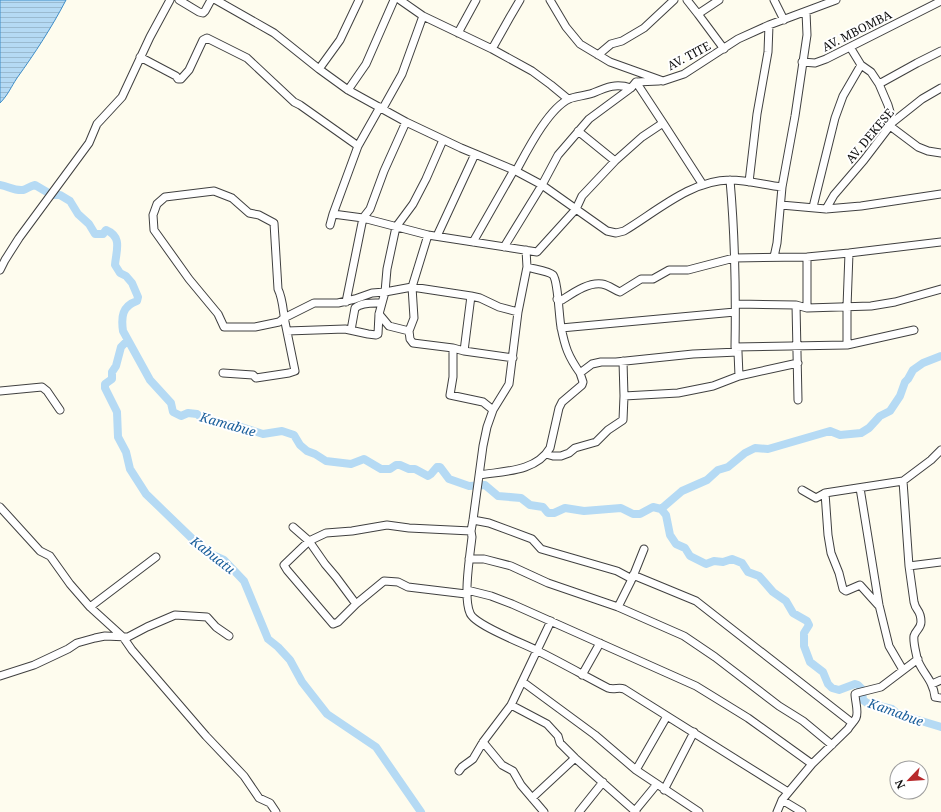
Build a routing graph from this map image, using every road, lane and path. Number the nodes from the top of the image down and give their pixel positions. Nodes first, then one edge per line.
1 (170, 0) edge
2 (179, 0) edge
3 (211, 0) edge
4 (216, 0) edge
5 (359, 0) edge
6 (394, 0) edge
7 (400, 0) edge
8 (476, 0) edge
9 (520, 0) edge
10 (550, 0) edge
11 (674, 0) edge
12 (687, 0) edge
13 (719, 0) edge
14 (774, 0) edge
15 (836, 0) edge
16 (941, 1) edge
17 (806, 12) junction
18 (698, 14) junction
19 (423, 16) junction
20 (784, 20) junction
21 (769, 25) junction
22 (458, 33) junction
23 (850, 47) junction
24 (492, 49) junction
25 (724, 49) junction
26 (941, 51) edge
27 (598, 55) junction
28 (140, 58) junction
29 (802, 62) junction
30 (861, 65) junction
31 (319, 69) junction
32 (663, 81) junction
33 (879, 84) junction
34 (634, 85) junction
35 (941, 88) edge
36 (348, 90) junction
37 (568, 99) junction
38 (381, 107) junction
39 (406, 122) junction
40 (662, 123) junction
41 (892, 124) junction
42 (578, 131) junction
43 (443, 140) junction
44 (358, 146) junction
45 (941, 153) edge
46 (475, 154) junction
47 (615, 161) junction
48 (515, 170) junction
49 (730, 180) junction
50 (749, 182) junction
51 (703, 184) junction
52 (542, 185) junction
53 (782, 187) junction
54 (941, 194) edge
55 (781, 205) junction
56 (814, 208) junction
57 (576, 209) junction
58 (826, 209) junction
59 (333, 214) junction
60 (363, 218) junction
61 (330, 225) dead end
62 (396, 226) junction
63 (428, 235) junction
64 (437, 236) junction
65 (473, 242) junction
66 (941, 242) edge
67 (504, 248) junction
68 (526, 250) junction
69 (849, 253) junction
70 (774, 257) junction
71 (807, 257) junction
72 (734, 258) junction
73 (527, 267) junction
74 (0, 270) edge
75 (412, 287) junction
76 (941, 289) edge
77 (384, 292) junction
78 (471, 296) junction
79 (557, 299) junction
80 (346, 302) junction
81 (381, 303) junction
82 (736, 304) junction
83 (796, 305) junction
84 (847, 307) junction
85 (807, 308) junction
86 (518, 312) junction
87 (736, 312) junction
88 (379, 314) junction
89 (284, 318) junction
90 (561, 328) junction
91 (351, 330) junction
92 (914, 330) dead end
93 (287, 331) junction
94 (409, 331) junction
95 (847, 345) junction
96 (796, 347) junction
97 (454, 348) junction
98 (736, 350) junction
99 (464, 351) junction
100 (512, 358) junction
101 (623, 361) junction
102 (798, 363) junction
103 (223, 373) dead end
104 (580, 373) junction
105 (739, 376) junction
106 (0, 391) edge
107 (624, 396) junction
108 (798, 400) dead end
109 (60, 410) dead end
110 (493, 410) junction
111 (941, 450) edge
112 (546, 454) junction
113 (480, 475) junction
114 (903, 481) junction
115 (860, 488) junction
116 (802, 490) dead end
117 (825, 493) junction
118 (0, 507) edge
119 (474, 520) junction
120 (293, 527) dead end
121 (471, 530) junction
122 (309, 541) junction
123 (644, 549) dead end
124 (156, 557) dead end
125 (469, 559) junction
126 (941, 562) edge
127 (909, 566) junction
128 (633, 577) junction
129 (467, 592) junction
130 (356, 604) junction
131 (879, 605) junction
132 (90, 607) junction
133 (618, 608) junction
134 (551, 620) junction
135 (229, 636) dead end
136 (123, 637) junction
137 (600, 643) junction
138 (538, 651) junction
139 (918, 659) junction
140 (903, 670) junction
141 (582, 675) junction
142 (0, 676) edge
143 (941, 680) edge
144 (523, 682) junction
145 (932, 684) junction
146 (941, 698) edge
147 (511, 705) junction
148 (667, 716) junction
149 (851, 722) junction
150 (694, 732) junction
151 (483, 742) junction
152 (832, 745) junction
153 (575, 758) junction
154 (812, 764) junction
155 (636, 770) junction
156 (459, 771) dead end
157 (603, 782) junction
158 (657, 784) junction
159 (664, 790) junction
160 (788, 792) junction
161 (532, 798) junction
162 (782, 800) junction
163 (276, 812) edge
164 (544, 812) edge
165 (579, 812) edge
166 (635, 812) edge
167 (699, 812) edge
168 (777, 812) edge
169 (802, 812) edge

1 - 28 street
2 - 3 street
4 - 31 street
5 - 31 street
6 - 36 street
7 - 19 street
8 - 22 street
9 - 24 street
10 - 27 street, AV. TITE
11 - 27 street
12 - 18 street
13 - 18 street
14 - 20 street
15 - 17 street, AV. TITE
16 - 23 street, AV. MBOMBA
17 - 20 street, AV. TITE
17 - 29 street
18 - 25 street
19 - 22 street
19 - 38 street
20 - 21 street, AV. TITE
21 - 25 street, AV. TITE
21 - 50 street
22 - 24 street
23 - 29 street, AV. MBOMBA
23 - 30 street
24 - 37 street
25 - 32 street, AV. TITE
26 - 33 street
27 - 32 street, AV. TITE
28 - 44 street
28 - 74 street
29 - 53 street
30 - 33 street
30 - 56 street
31 - 36 street
32 - 34 street
33 - 41 street
34 - 37 street
34 - 40 street
34 - 42 street
35 - 41 street, AV. DEKESE
36 - 38 street
37 - 48 street
38 - 39 street
38 - 44 street
39 - 43 street
39 - 60 street
40 - 47 street
40 - 51 street
41 - 45 street
41 - 58 street, AV. DEKESE
42 - 47 street
42 - 52 street
43 - 46 street
43 - 62 street
44 - 59 street
46 - 48 street
46 - 64 street
47 - 57 street
48 - 52 street
48 - 65 street
49 - 50 street
49 - 51 street
49 - 72 street
50 - 53 street
51 - 57 street
52 - 57 street
52 - 67 street
53 - 55 street
54 - 58 street
55 - 56 street
55 - 70 street
56 - 58 street
57 - 68 street
59 - 60 street
59 - 61 street
60 - 62 street
60 - 80 street
62 - 63 street
62 - 77 street
63 - 64 street
63 - 75 street
64 - 65 street
65 - 67 street
66 - 69 street
67 - 68 street
68 - 73 street
69 - 71 street
69 - 84 street
70 - 71 street
70 - 72 street
71 - 85 street
72 - 79 street
72 - 82 street
73 - 79 street
73 - 86 street
75 - 77 street
75 - 78 street
75 - 94 street
76 - 84 street
77 - 80 street
77 - 81 street
78 - 86 street
78 - 99 street
79 - 90 street
80 - 89 street
81 - 88 street
81 - 91 street
82 - 83 street
82 - 87 street
83 - 85 street
83 - 96 street
84 - 85 street
84 - 95 street
86 - 100 street
87 - 90 street
87 - 98 street
88 - 91 street
88 - 94 street
89 - 89 street
89 - 93 street
90 - 104 street
91 - 93 street
92 - 95 street
93 - 103 street
94 - 97 street
95 - 96 street
96 - 98 street
96 - 102 street
97 - 99 street
97 - 110 street
98 - 101 street
98 - 105 street
99 - 100 street
100 - 110 street
101 - 104 street
101 - 107 street
102 - 105 street
102 - 108 street
104 - 112 street
105 - 107 street
106 - 109 street
107 - 112 street
110 - 113 street
111 - 114 street
112 - 113 street
113 - 119 street
114 - 115 street
114 - 127 street
115 - 117 street
115 - 131 street
116 - 117 street
117 - 131 street
118 - 132 street
119 - 121 street
119 - 128 street
120 - 122 street
121 - 122 street
121 - 125 street
122 - 130 street
122 - 130 street
123 - 128 street
124 - 132 street
125 - 129 street
125 - 133 street
126 - 127 street
127 - 139 street
128 - 133 street
128 - 149 street
129 - 130 street
129 - 134 street
129 - 138 street
131 - 140 street
132 - 136 street
133 - 152 street
134 - 137 street
134 - 138 street
135 - 136 street
136 - 142 street
136 - 163 street
137 - 141 street
137 - 154 street
138 - 141 street
138 - 144 street
139 - 140 street
139 - 145 street
140 - 149 street
141 - 148 street
143 - 145 street
144 - 147 street
144 - 155 street
145 - 146 street
147 - 151 street
147 - 153 street
148 - 150 street
148 - 155 street
149 - 152 street
150 - 159 street
150 - 160 street
151 - 156 street
151 - 161 street
152 - 154 street
153 - 157 street
153 - 161 street
154 - 160 street
155 - 158 street
157 - 165 street
157 - 166 street
158 - 159 street
158 - 166 street
159 - 167 street
160 - 162 street
161 - 164 street
162 - 168 street
162 - 169 street

